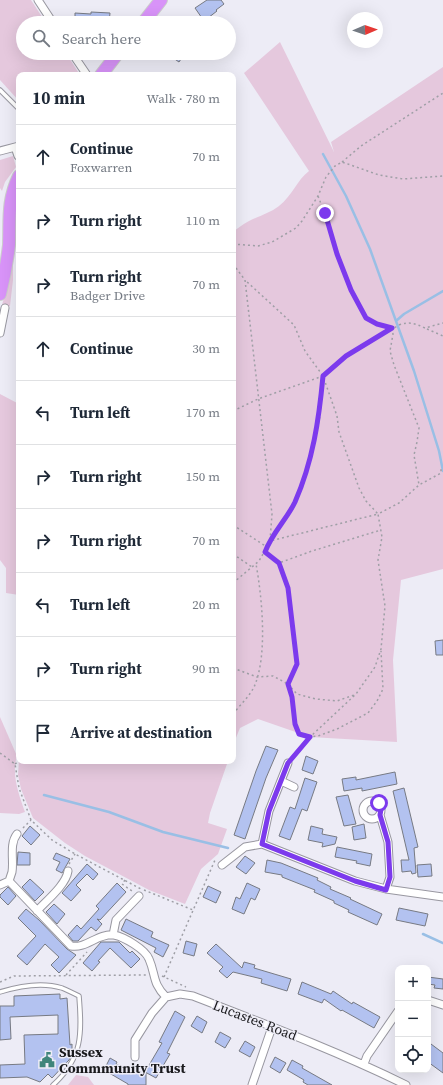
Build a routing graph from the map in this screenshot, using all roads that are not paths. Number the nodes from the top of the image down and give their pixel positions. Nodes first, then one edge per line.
1 (38, 0) edge
2 (161, 0) edge
3 (48, 16) edge
4 (148, 16) edge
5 (77, 60) edge
6 (113, 60) edge
7 (85, 72) edge
8 (103, 72) edge
9 (0, 90) edge
10 (16, 106) edge
11 (16, 146) edge
12 (0, 151) edge
13 (16, 183) edge
14 (0, 294) edge
15 (5, 308) dead end
16 (0, 333) edge
17 (288, 763) road end
18 (281, 781) junction
19 (294, 787) dead end
20 (380, 815) dead end
21 (17, 834) road end
22 (262, 844) junction
23 (222, 865) road end
24 (68, 871) road end
25 (9, 881) junction
26 (0, 885) edge
27 (386, 890) junction
28 (139, 896) dead end
29 (443, 897) edge
30 (37, 911) junction
31 (112, 935) junction
32 (0, 992) edge
33 (166, 997) junction
34 (431, 1001) edge
35 (443, 1004) edge
36 (395, 1015) edge
37 (272, 1027) junction
38 (135, 1058) dead end
39 (364, 1064) junction
40 (53, 1085) edge
41 (252, 1085) edge
42 (406, 1085) edge

1 - 3 street
2 - 4 highway
5 - 7 street
6 - 8 highway
9 - 10 lane
11 - 12 street
13 - 14 highway
15 - 16 street
17 - 18 street
18 - 19 street
18 - 22 street
20 - 27 street
21 - 25 street
22 - 23 street
22 - 27 street
24 - 30 street
25 - 26 street
25 - 30 street
27 - 29 street
28 - 31 street
30 - 31 street
31 - 33 street
32 - 40 lane
33 - 37 street, Lucastes Road
33 - 38 street
34 - 35 street
36 - 39 street
37 - 39 street, Lucastes Road
37 - 41 street
39 - 42 street, Lucastes Road

